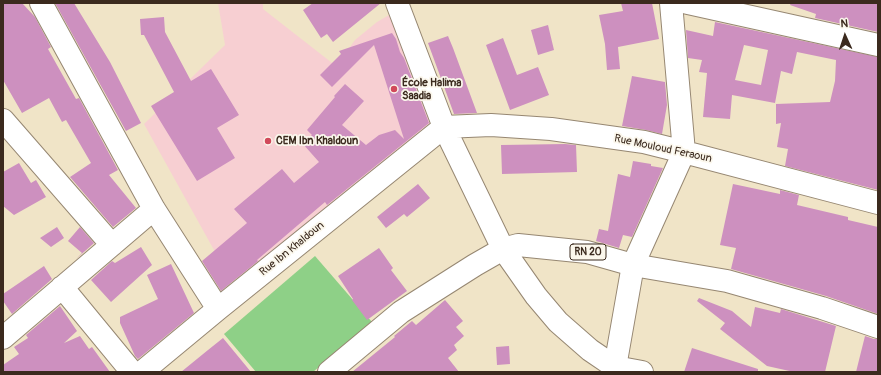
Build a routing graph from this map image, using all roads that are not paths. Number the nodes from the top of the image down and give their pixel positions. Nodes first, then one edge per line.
1 (41, 3) edge
2 (397, 3) edge
3 (671, 3) edge
4 (688, 3) edge
5 (878, 45) edge
6 (444, 127) junction
7 (7, 134) edge
8 (684, 152) junction
9 (878, 203) edge
10 (154, 209) junction
11 (112, 245) junction
12 (503, 249) junction
13 (633, 265) junction
14 (62, 287) junction
15 (218, 309) junction
16 (878, 327) edge
17 (6, 329) edge
18 (617, 370) edge
19 (132, 372) edge
20 (142, 372) edge
21 (329, 372) edge
22 (642, 372) edge

1 - 10 street
2 - 6 street
3 - 8 street
4 - 5 street
6 - 8 street, Rue Mouloud Feraoun
6 - 12 street
6 - 15 street, Rue Ibn Khaldoun
7 - 11 street
8 - 9 street, Rue Mouloud Feraoun
8 - 13 street
10 - 11 street
10 - 15 street
11 - 14 street
12 - 13 street, RN 20
12 - 18 street
12 - 21 street, RN 20
13 - 16 street, RN 20
13 - 18 street
14 - 17 street
14 - 19 street
15 - 20 street, Rue Ibn Khaldoun
18 - 22 street

